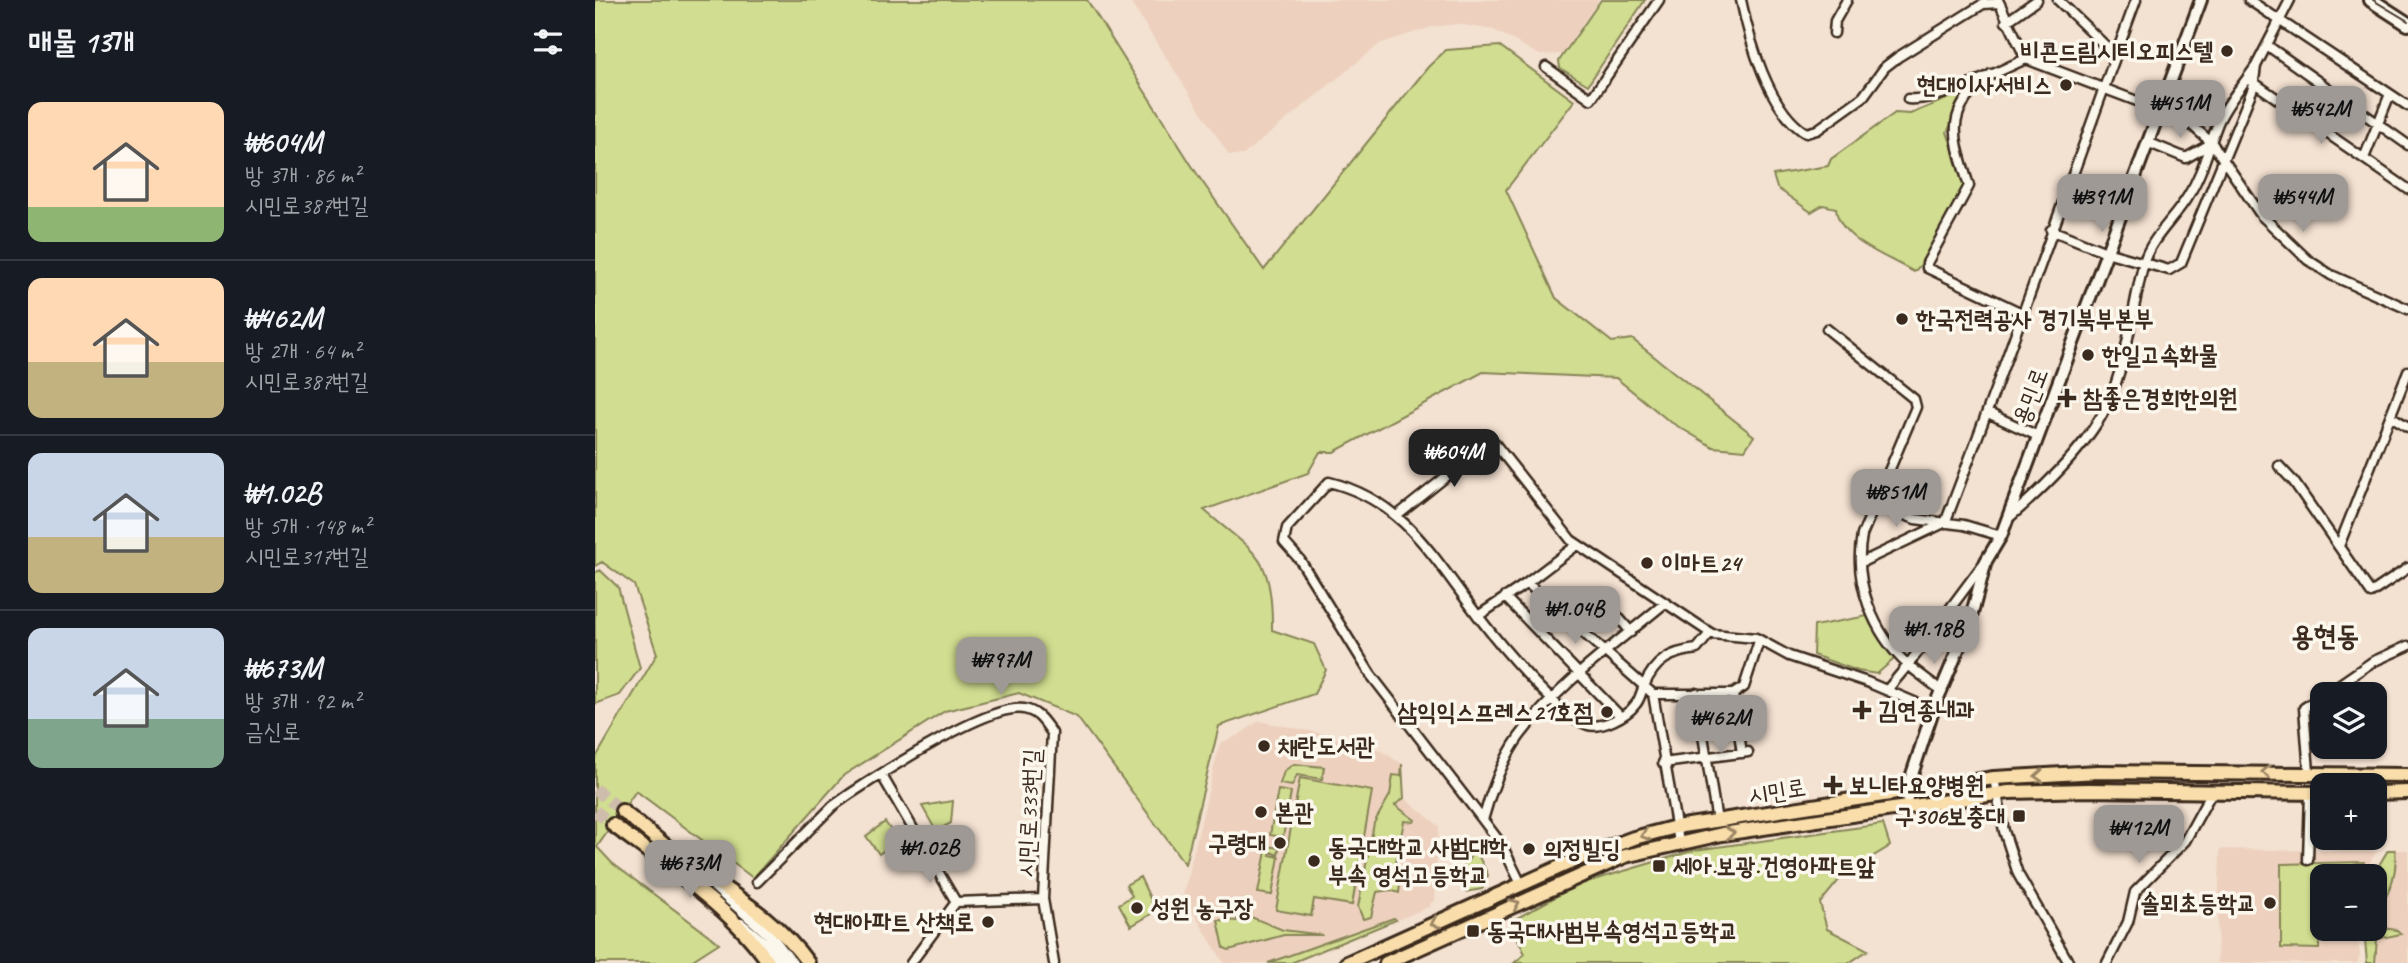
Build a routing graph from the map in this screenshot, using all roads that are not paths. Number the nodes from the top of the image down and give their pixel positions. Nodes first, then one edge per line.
1 (1659, 0) edge
2 (1741, 0) edge
3 (1847, 0) edge
4 (2037, 0) edge
5 (2058, 0) edge
6 (2136, 0) edge
7 (2201, 0) edge
8 (2249, 0) edge
9 (2290, 0) edge
10 (2371, 0) edge
11 (1998, 1) edge
12 (2280, 20) junction
13 (2006, 22) junction
14 (2408, 24) edge
15 (1834, 33) dead end
16 (2268, 46) junction
17 (2116, 56) junction
18 (2026, 60) junction
19 (1546, 67) dead end
20 (1991, 74) junction
21 (2251, 80) junction
22 (2101, 90) junction
23 (2390, 94) junction
24 (1908, 99) dead end
25 (2160, 104) junction
26 (2408, 106) edge
27 (2378, 123) junction
28 (2147, 142) junction
29 (2212, 143) junction
30 (2408, 145) edge
31 (2364, 158) junction
32 (2224, 159) junction
33 (2408, 189) edge
34 (2051, 230) junction
35 (2106, 252) junction
36 (2145, 261) junction
37 (2408, 309) edge
38 (2024, 314) junction
39 (1827, 329) dead end
40 (2408, 371) edge
41 (1988, 413) junction
42 (2391, 416) junction
43 (2408, 427) edge
44 (2038, 436) junction
45 (2280, 467) dead end
46 (1876, 505) junction
47 (1398, 515) junction
48 (2007, 519) junction
49 (1945, 523) junction
50 (2001, 536) junction
51 (1577, 545) junction
52 (2339, 546) junction
53 (1986, 561) junction
54 (1860, 562) junction
55 (2408, 568) edge
56 (1527, 583) junction
57 (1506, 597) junction
58 (1665, 603) junction
59 (1613, 611) dead end
60 (1478, 616) junction
61 (1631, 632) junction
62 (1710, 633) junction
63 (1759, 641) junction
64 (2408, 646) edge
65 (1607, 652) junction
66 (1908, 665) junction
67 (1581, 674) junction
68 (2342, 682) edge
69 (1644, 685) junction
70 (1887, 690) junction
71 (1941, 691) junction
72 (1696, 693) junction
73 (1653, 694) junction
74 (1733, 694) junction
75 (1554, 700) junction
76 (2310, 704) edge
77 (1933, 710) junction
78 (1620, 716) junction
79 (1707, 758) junction
80 (1664, 763) junction
81 (2309, 772) junction
82 (881, 774) junction
83 (2408, 775) edge
84 (1994, 778) junction
85 (1907, 790) junction
86 (2213, 790) junction
87 (2408, 792) edge
88 (2310, 793) edge
89 (2387, 793) edge
90 (1997, 794) junction
91 (1908, 808) junction
92 (622, 811) tunnel mouth
93 (1483, 820) junction
94 (1717, 821) junction
95 (613, 825) tunnel mouth
96 (1676, 827) junction
97 (1679, 842) junction
98 (2310, 843) edge
99 (2308, 860) dead end
100 (686, 861) junction
101 (757, 882) dead end
102 (1521, 884) junction
103 (1044, 899) junction
104 (956, 902) junction
105 (778, 959) edge
106 (792, 963) edge
107 (807, 963) edge
108 (911, 963) edge
109 (1054, 963) edge
110 (1347, 963) edge
111 (1386, 963) edge
112 (2069, 963) edge
113 (2106, 963) edge

1 - 19 street
2 - 11 street
3 - 15 street
4 - 13 street
5 - 17 street
6 - 17 street
7 - 25 street, 용민로
8 - 12 street
9 - 12 street
10 - 14 main road
11 - 13 street
12 - 16 street
12 - 23 street
13 - 18 street
16 - 21 street
16 - 27 street
17 - 22 street
18 - 20 street
18 - 22 street
20 - 24 street
20 - 38 street
21 - 29 street
21 - 31 street
21 - 32 street
22 - 25 street
22 - 34 street
23 - 26 street
23 - 27 street
25 - 28 street, 용민로
25 - 29 street
27 - 30 street
27 - 31 street
28 - 29 street
28 - 35 street, 용민로
29 - 32 street
29 - 36 street
31 - 33 street
32 - 36 street
32 - 37 street
34 - 35 street
34 - 38 street
35 - 36 street
35 - 44 street, 용민로
36 - 48 street
38 - 41 street
39 - 46 street
40 - 42 street
41 - 44 street
41 - 49 street
42 - 43 street
42 - 52 street
44 - 48 street, 용민로
45 - 52 street
46 - 49 street
46 - 54 street
47 - 51 street
47 - 60 street
47 - 93 street
48 - 50 street, 용민로
49 - 50 street
49 - 54 street
50 - 53 street, 용민로
51 - 56 street
51 - 58 street
52 - 55 street
53 - 66 street
53 - 71 street, 용민로
54 - 66 street
56 - 57 street
56 - 65 street
57 - 60 street
57 - 67 street
58 - 61 street
58 - 62 street
59 - 61 street
60 - 75 street
61 - 65 street
62 - 63 street
62 - 69 street
63 - 70 street
63 - 74 street
64 - 68 street
65 - 67 street
65 - 69 street
66 - 70 street
66 - 71 street
67 - 75 street
67 - 78 street
69 - 73 street
69 - 78 street
70 - 77 street
71 - 77 street, 용민로
72 - 73 street
72 - 74 street
72 - 79 street
73 - 80 street
74 - 79 street
75 - 78 street
75 - 93 street
76 - 81 street
77 - 85 street, 용민로
79 - 80 street
79 - 94 street
80 - 96 street
81 - 83 main road, 시민로
81 -> 84 main road, 시민로
82 - 101 street, 시민로333번길
82 - 103 street, 시민로333번길
82 - 104 street
84 - 85 main road, 시민로
84 - 90 street
85 - 91 street, 용민로
85 - 94 main road, 시민로
86 - 88 main road, 시민로
86 - 90 main road, 시민로
86 - 113 street
87 - 89 main road
90 - 91 main road, 시민로
90 - 112 street
97 -> 91 main road, 시민로
92 - 100 main road
93 - 102 street
94 - 96 main road, 시민로
95 - 105 main road
96 - 97 street
96 -> 102 main road, 시민로
111 -> 97 main road, 시민로
98 - 99 street
100 - 105 street
100 - 107 main road
102 -> 110 main road, 시민로
103 - 104 street
103 - 109 street, 시민로333번길
104 - 108 street
105 - 106 street

